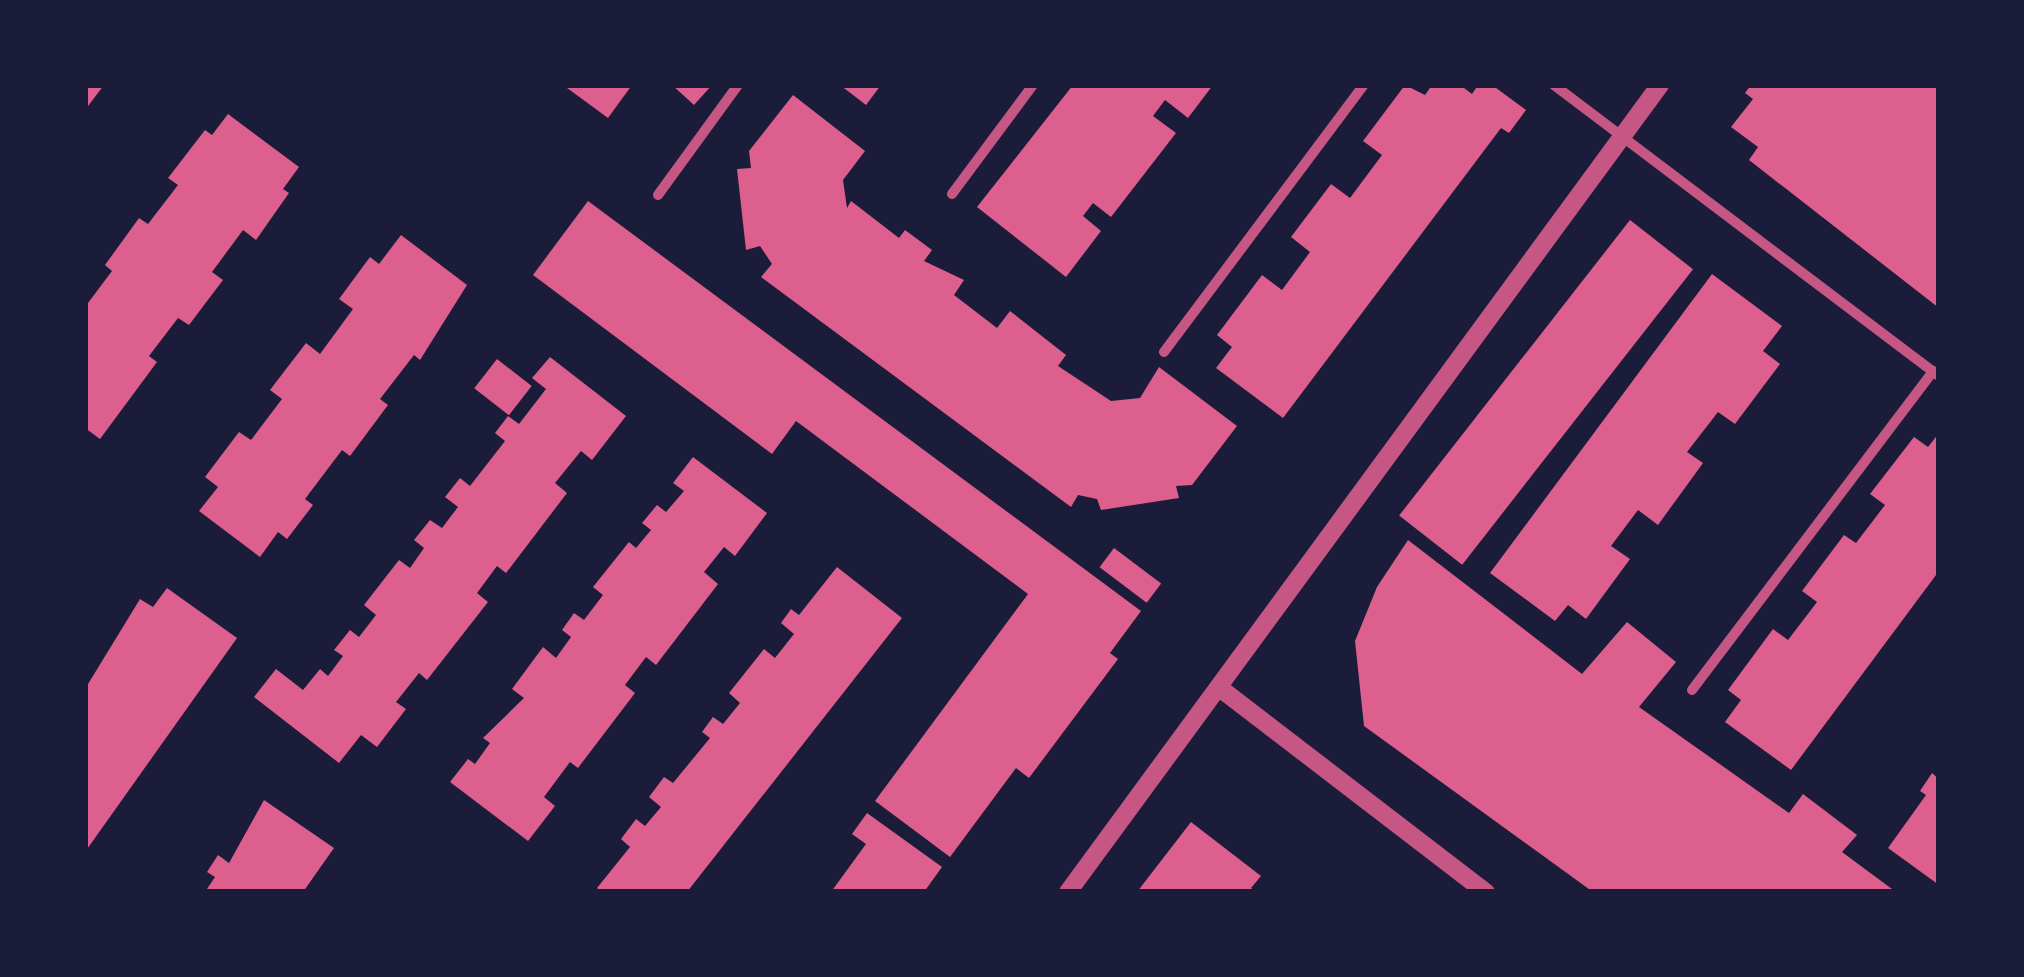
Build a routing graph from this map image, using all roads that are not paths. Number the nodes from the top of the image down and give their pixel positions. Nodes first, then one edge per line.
1 (738, 85) edge
2 (1033, 85) edge
3 (1364, 85) edge
4 (1554, 85) edge
5 (1660, 85) edge
6 (1623, 136) junction
7 (952, 194) dead end
8 (658, 195) dead end
9 (1164, 352) dead end
10 (1936, 373) edge
11 (1221, 689) junction
12 (1692, 690) dead end
13 (1068, 892) edge
14 (1486, 892) edge

1 - 8 street
2 - 7 street
3 - 9 street
4 - 6 street
5 - 6 street
6 - 10 street
6 - 11 street
10 - 12 street
11 - 13 street
11 - 14 street

